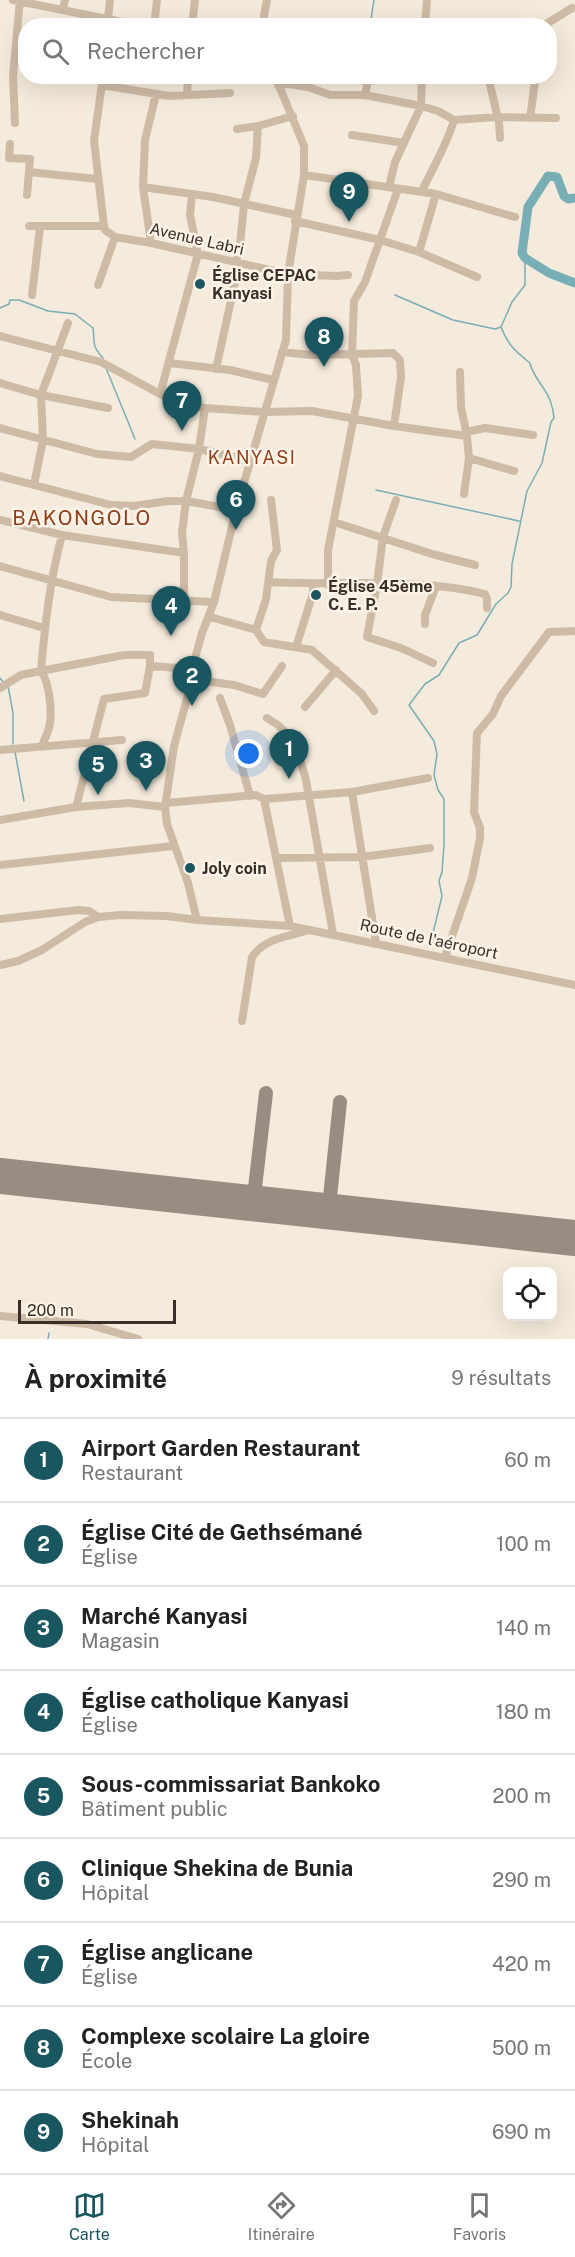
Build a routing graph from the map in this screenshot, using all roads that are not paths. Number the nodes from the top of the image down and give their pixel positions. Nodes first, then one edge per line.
1 (110, 0) edge
2 (157, 0) edge
3 (195, 0) edge
4 (267, 0) edge
5 (427, 0) edge
6 (566, 0) edge
7 (18, 1) edge
8 (64, 5) edge
9 (574, 11) edge
10 (101, 18) edge
11 (109, 18) edge
12 (155, 18) edge
13 (193, 18) edge
14 (264, 18) edge
15 (425, 18) edge
16 (557, 19) edge
17 (103, 84) edge
18 (115, 84) edge
19 (188, 84) edge
20 (277, 84) edge
21 (290, 84) edge
22 (367, 84) edge
23 (422, 84) edge
24 (490, 84) edge
25 (535, 84) edge
26 (230, 93) dead end
27 (156, 94) junction
28 (187, 95) junction
29 (365, 95) junction
30 (421, 106) junction
31 (293, 116) junction
32 (497, 117) junction
33 (530, 118) junction
34 (555, 118) dead end
35 (454, 120) junction
36 (15, 123) dead end
37 (258, 126) junction
38 (237, 129) dead end
39 (352, 135) dead end
40 (500, 138) dead end
41 (404, 143) junction
42 (10, 144) dead end
43 (29, 172) junction
44 (304, 176) junction
45 (97, 179) junction
46 (143, 187) junction
47 (394, 188) junction
48 (422, 191) junction
49 (192, 194) junction
50 (436, 194) junction
51 (27, 195) dead end
52 (244, 204) junction
53 (515, 217) dead end
54 (296, 218) junction
55 (29, 226) dead end
56 (40, 226) junction
57 (104, 226) junction
58 (115, 237) junction
59 (380, 240) junction
60 (150, 243) junction
61 (419, 252) junction
62 (198, 254) junction
63 (237, 263) junction
64 (288, 274) junction
65 (348, 274) dead end
66 (477, 277) dead end
67 (98, 285) dead end
68 (32, 295) dead end
69 (68, 323) dead end
70 (0, 336) edge
71 (58, 351) junction
72 (282, 352) junction
73 (352, 355) junction
74 (169, 363) junction
75 (216, 369) junction
76 (460, 372) dead end
77 (273, 380) junction
78 (0, 383) edge
79 (160, 394) junction
80 (41, 395) junction
81 (108, 408) dead end
82 (205, 408) junction
83 (264, 412) junction
84 (353, 417) junction
85 (394, 426) junction
86 (0, 428) edge
87 (467, 434) junction
88 (533, 435) dead end
89 (43, 440) junction
90 (199, 449) junction
91 (469, 458) junction
92 (250, 461) junction
93 (514, 471) dead end
94 (0, 476) edge
95 (34, 485) junction
96 (464, 494) dead end
97 (271, 500) dead end
98 (396, 500) dead end
99 (186, 501) junction
100 (236, 510) junction
101 (0, 520) edge
102 (334, 522) junction
103 (62, 535) junction
104 (382, 537) junction
105 (184, 553) junction
106 (475, 565) dead end
107 (0, 566) edge
108 (50, 580) junction
109 (269, 582) junction
110 (377, 584) junction
111 (313, 585) junction
112 (328, 585) junction
113 (436, 586) junction
114 (184, 600) junction
115 (214, 602) junction
116 (486, 608) dead end
117 (0, 615) edge
118 (210, 616) junction
119 (425, 624) dead end
120 (44, 628) junction
121 (256, 630) junction
122 (575, 631) edge
123 (296, 647) junction
124 (433, 663) dead end
125 (150, 666) junction
126 (282, 666) dead end
127 (192, 669) junction
128 (336, 670) junction
129 (41, 671) junction
130 (190, 679) junction
131 (0, 688) edge
132 (219, 698) dead end
133 (305, 707) dead end
134 (374, 711) dead end
135 (267, 718) dead end
136 (122, 740) dead end
137 (93, 742) junction
138 (42, 746) junction
139 (0, 750) edge
140 (428, 778) dead end
141 (352, 792) junction
142 (250, 796) junction
143 (309, 796) junction
144 (264, 799) junction
145 (166, 805) junction
146 (76, 807) junction
147 (0, 820) edge
148 (173, 846) junction
149 (430, 849) dead end
150 (362, 857) junction
151 (277, 858) junction
152 (320, 858) junction
153 (0, 865) edge
154 (98, 917) junction
155 (0, 919) edge
156 (197, 920) junction
157 (290, 926) junction
158 (309, 930) junction
159 (333, 934) junction
160 (376, 943) junction
161 (445, 957) junction
162 (0, 965) edge
163 (575, 985) edge
164 (242, 1022) dead end
165 (0, 1316) edge
166 (112, 1335) edge
167 (138, 1339) edge

1 - 11 street
2 - 12 street
3 - 13 street
4 - 14 street
5 - 15 street
6 - 9 street
7 - 8 street
7 - 36 street
8 - 10 street
9 - 16 street
17 - 45 street
18 - 27 street
19 - 28 street
20 - 31 street
21 - 29 street
22 - 29 street
23 - 30 street
24 - 32 street
25 - 33 street
26 - 28 street
27 - 28 street
27 - 46 street
29 - 30 street
30 - 35 street
30 - 41 street
31 - 37 street
31 - 44 street
32 - 33 street
32 - 35 street
32 - 40 street
33 - 34 street
35 - 48 street
37 - 38 street
37 - 52 street
39 - 41 street
41 - 47 street
42 - 43 street
43 - 45 street
43 - 51 street
44 - 47 street
44 - 54 street
45 - 57 street
46 - 49 street
46 - 60 street
47 - 48 street
47 - 59 street
48 - 50 street
49 - 52 street
49 - 62 street
50 - 53 street
50 - 61 street
52 - 54 street
52 - 63 street
54 - 59 street
54 - 64 street
55 - 56 street
56 - 57 street
56 - 68 street
57 - 58 street
58 - 60 street, Avenue Labri
58 - 67 street
59 - 61 street
59 - 73 street
60 - 62 street, Avenue Labri
61 - 66 street
62 - 63 street, Avenue Labri
62 - 74 street
63 - 64 street, Avenue Labri
63 - 75 street
64 - 65 street, Avenue Labri
64 - 72 street
69 - 71 street
70 - 71 street
71 - 79 street
71 - 80 street
72 - 73 street
72 - 77 street
73 - 84 street
73 - 85 street
74 - 75 street
74 - 79 street
75 - 77 street
76 - 87 street
77 - 83 street
78 - 80 street
79 - 82 street
80 - 81 street
80 - 89 street
82 - 83 street
82 - 90 street
83 - 84 street
83 - 92 street
84 - 85 street
84 - 102 street
85 - 87 street
86 - 89 street
87 - 88 street
87 - 91 street
89 - 90 street
89 - 95 street
90 - 92 street
90 - 99 street
91 - 93 street
91 - 96 street
92 - 100 street
94 - 95 street
95 - 99 street
97 - 109 street
98 - 104 street
99 - 100 street
99 - 105 street
100 - 115 street
101 - 103 street
102 - 104 street
102 - 112 street
103 - 105 street
103 - 108 street
104 - 106 street
104 - 110 street
105 - 114 street
107 - 108 street
108 - 114 street
108 - 120 street
109 - 111 street
109 - 121 street
110 - 112 street
110 - 113 street
110 - 124 street
111 - 112 street
111 - 123 street
113 - 116 street
113 - 119 street
114 - 115 street
115 - 118 street
117 - 120 street
118 - 121 street
118 - 127 street
120 - 129 street
121 - 123 street
122 - 161 street
123 - 128 street
125 - 127 street
125 - 129 street
125 - 137 street
126 - 130 street
127 - 130 street
128 - 133 street
128 - 134 street
129 - 131 street
129 - 138 street
130 - 145 street
132 - 142 street
135 - 143 street
136 - 137 street
137 - 138 street
137 - 146 street
138 - 139 street
140 - 141 street
141 - 143 street
141 - 150 street
142 - 144 street
142 - 145 street
143 - 144 street
143 - 152 street
144 - 151 street
145 - 146 street
145 - 148 street
146 - 147 street
148 - 153 street
148 - 156 street
149 - 150 street
150 - 152 street
150 - 160 street
151 - 152 street
151 - 157 street
152 - 159 street
154 - 155 street
154 - 156 street, Route de l'aéroport
154 - 162 street
156 - 157 street, Route de l'aéroport
157 - 158 street, Route de l'aéroport
158 - 159 street, Route de l'aéroport
158 - 164 street
159 - 160 street, Route de l'aéroport
160 - 161 street, Route de l'aéroport
161 - 163 street, Route de l'aéroport
165 - 166 street
166 - 167 street

